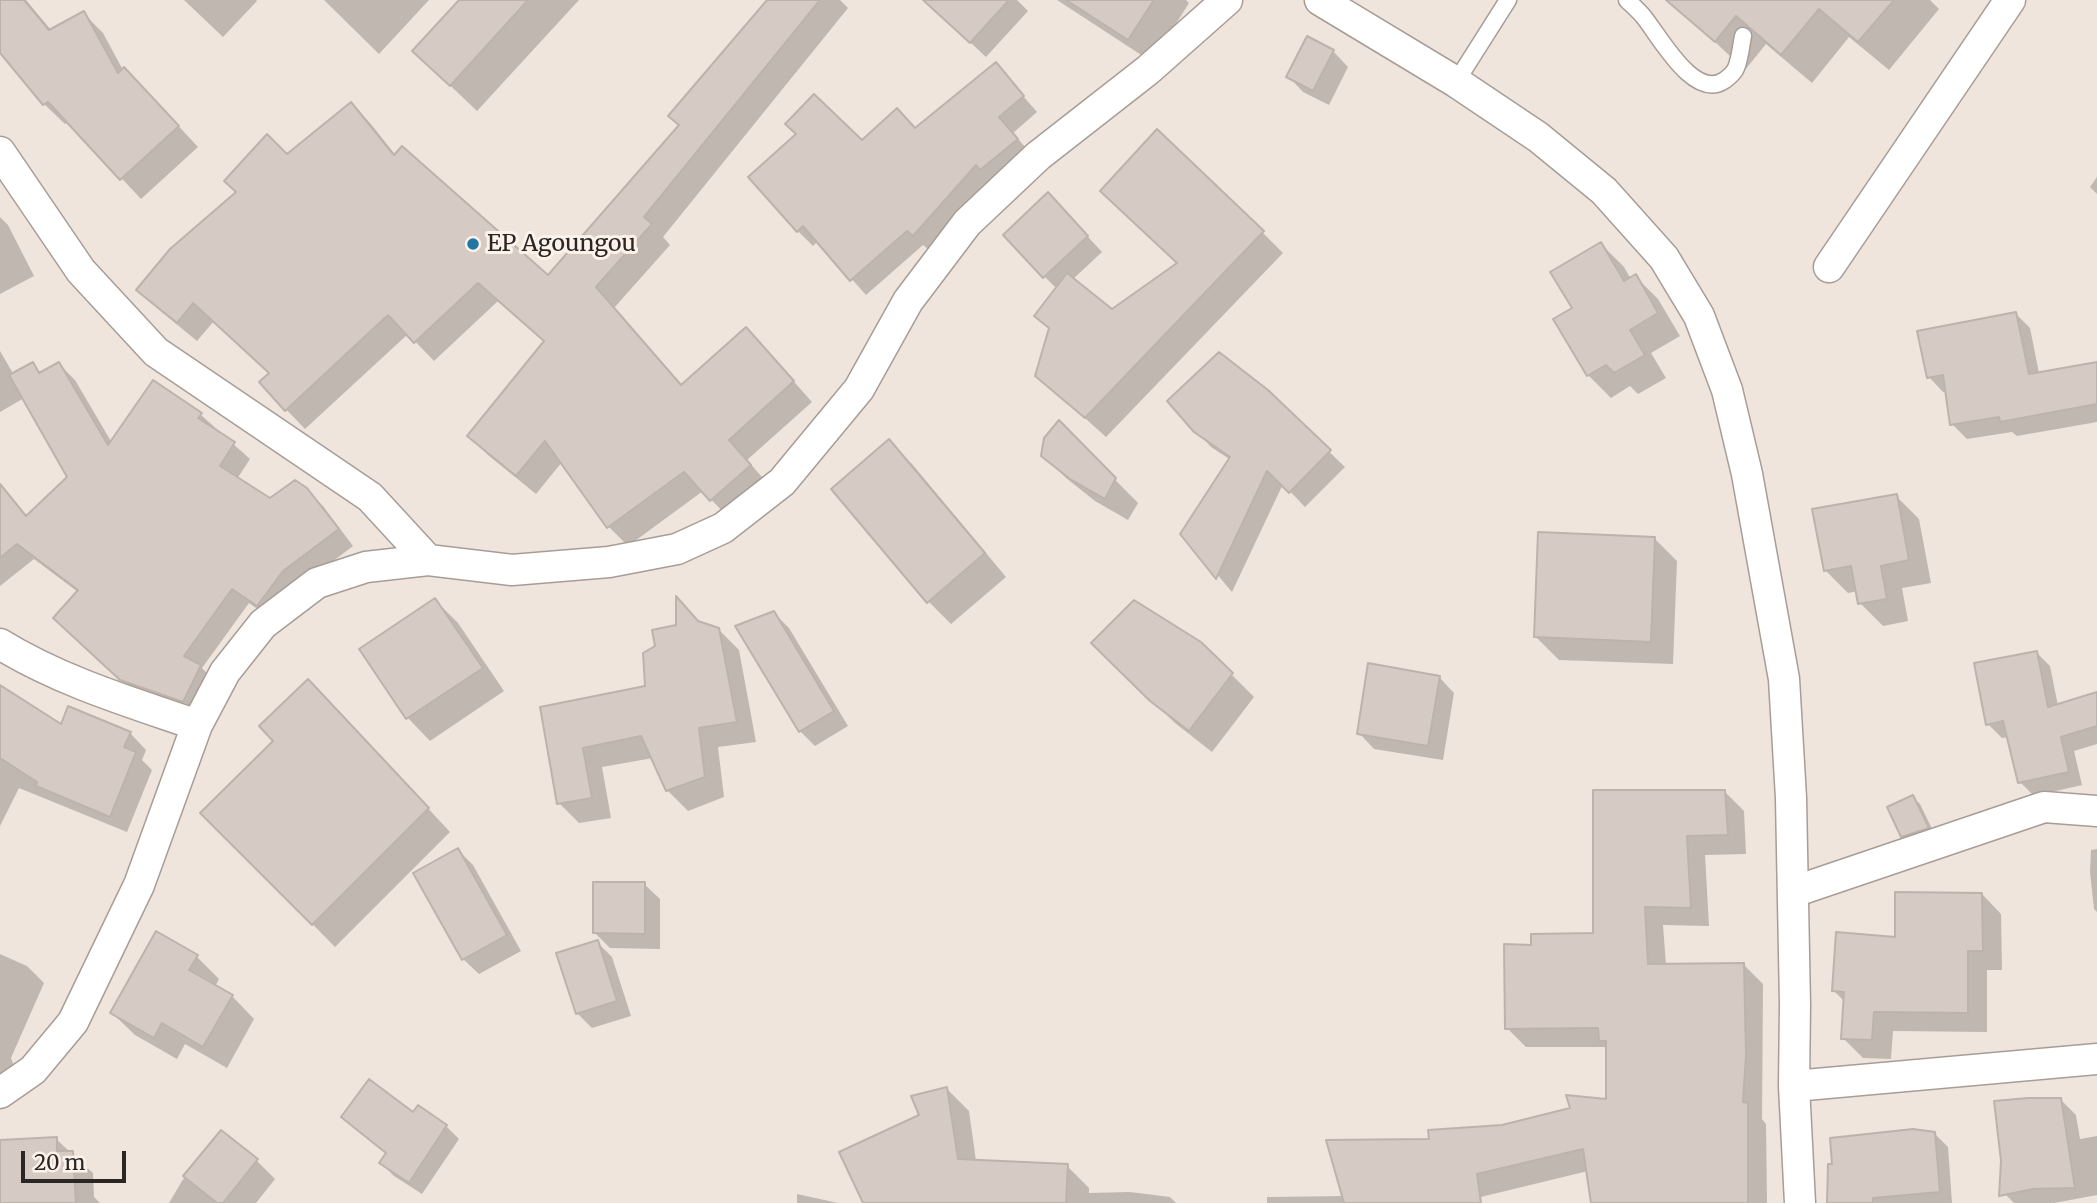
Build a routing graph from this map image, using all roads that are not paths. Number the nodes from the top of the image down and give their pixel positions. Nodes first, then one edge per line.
1 (1227, 0) edge
2 (1320, 0) edge
3 (1508, 0) edge
4 (1627, 0) edge
5 (2010, 0) edge
6 (1743, 36) dead end
7 (1456, 82) junction
8 (0, 152) edge
9 (1829, 267) dead end
10 (428, 559) junction
11 (0, 644) edge
12 (197, 725) junction
13 (2097, 811) edge
14 (1793, 892) junction
15 (2097, 1059) edge
16 (1794, 1086) junction
17 (0, 1093) edge
18 (1800, 1203) edge

1 - 10 street
2 - 7 street
3 - 7 lane
4 - 6 lane
5 - 9 street
7 - 14 street
8 - 10 street
10 - 12 street
11 - 12 street
12 - 17 street
13 - 14 street
14 - 16 street
15 - 16 street
16 - 18 street

